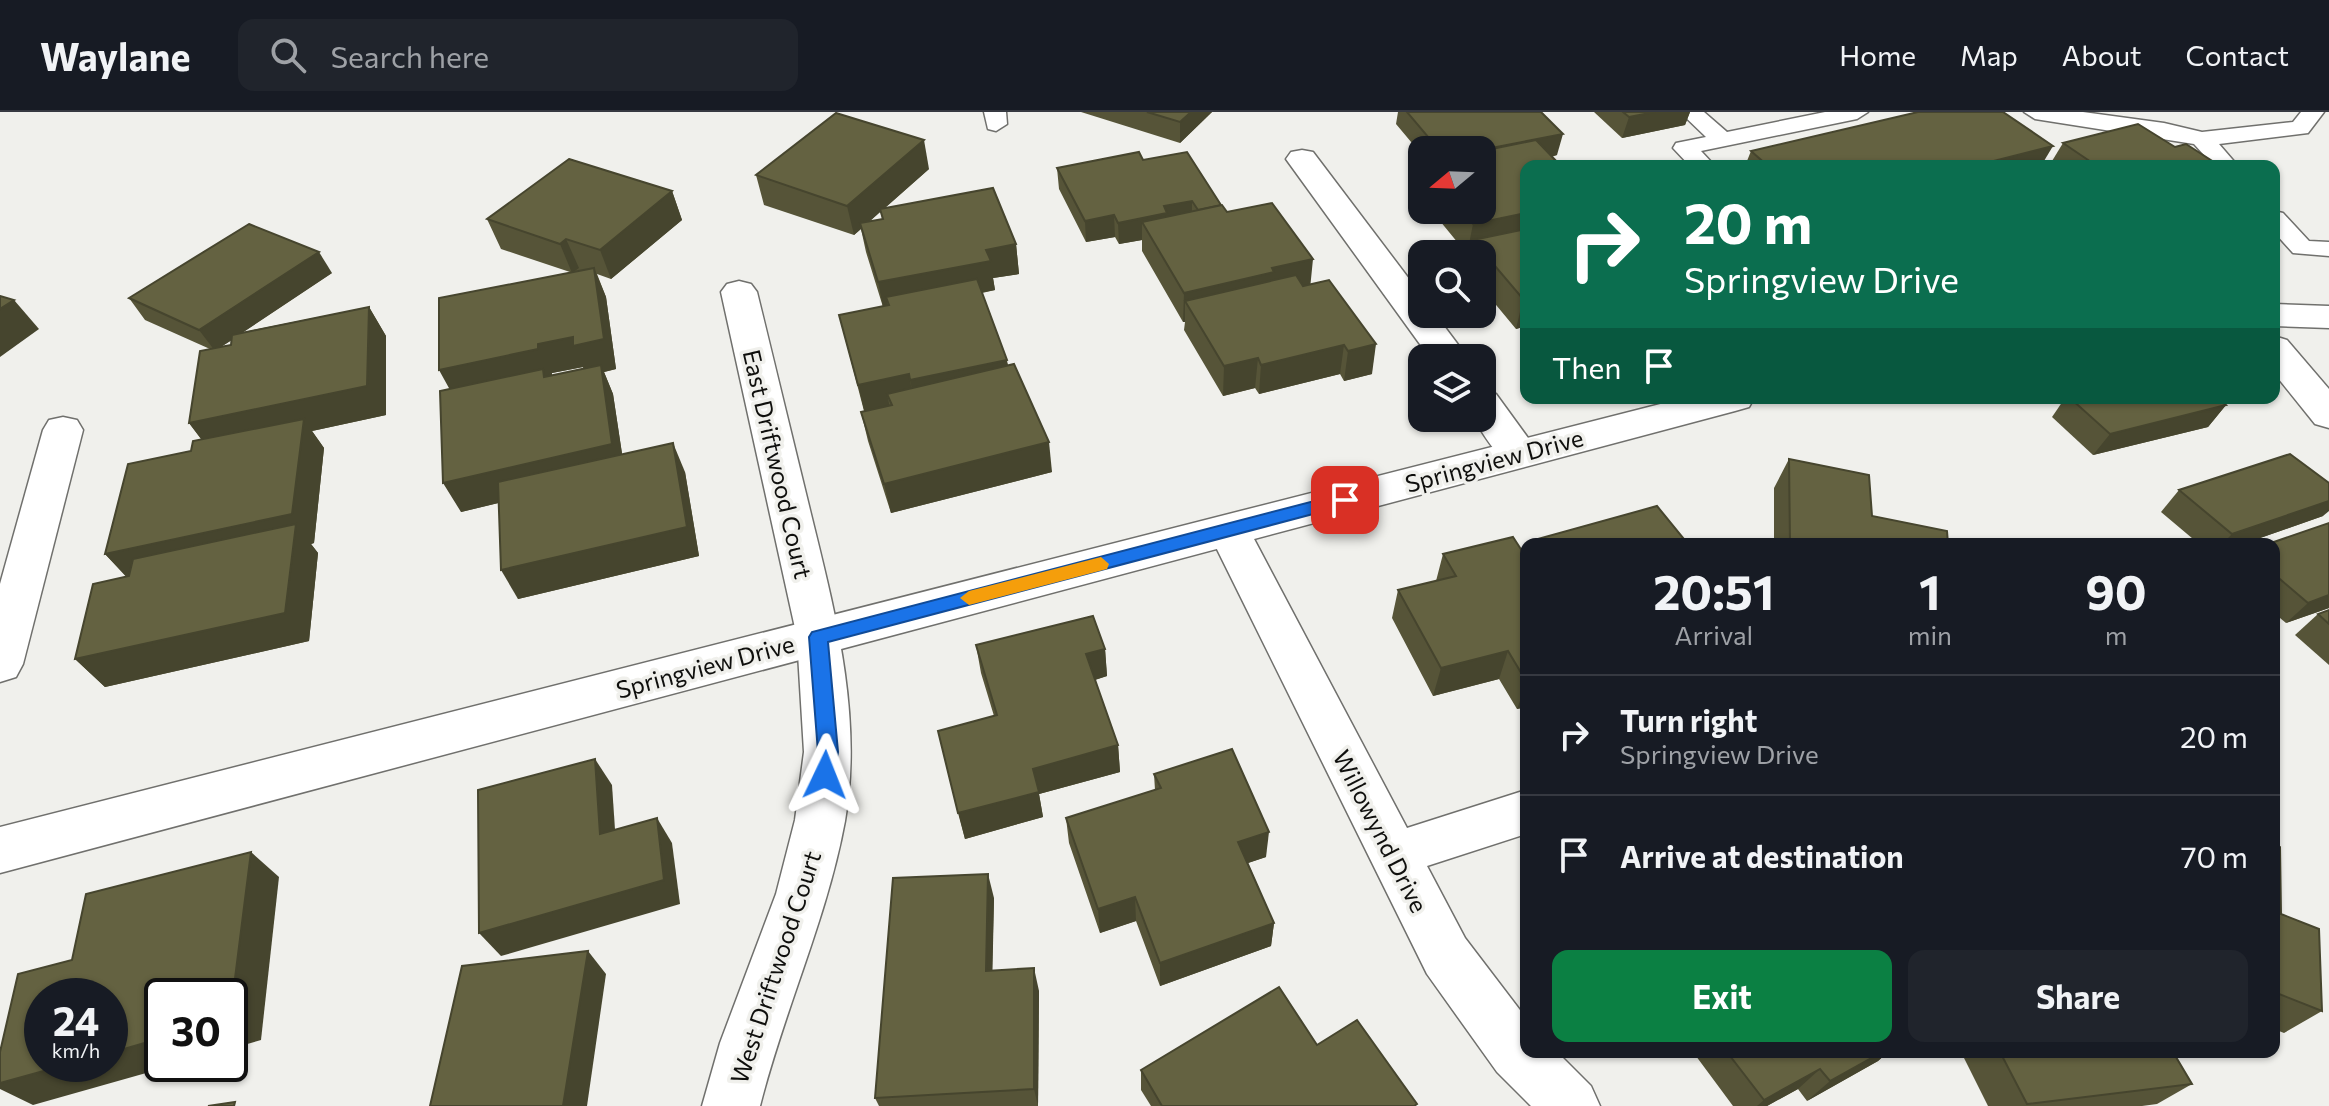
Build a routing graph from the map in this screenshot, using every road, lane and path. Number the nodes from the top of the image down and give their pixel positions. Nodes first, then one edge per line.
1 (1691, 112) edge
2 (1857, 112) edge
3 (2035, 112) edge
4 (2313, 112) edge
5 (2202, 139) junction
6 (1723, 140) junction
7 (1302, 159) dead end
8 (1697, 160) edge
9 (2221, 160) edge
10 (2280, 224) edge
11 (2329, 249) edge
12 (739, 292) dead end
13 (2280, 315) edge
14 (2329, 317) edge
15 (1439, 344) edge
16 (2280, 355) edge
17 (1711, 404) edge
18 (2329, 415) edge
19 (1496, 422) edge
20 (63, 430) dead end
21 (1519, 453) junction
22 (1229, 531) junction
23 (819, 637) junction
24 (0, 664) edge
25 (1520, 814) edge
26 (0, 850) edge
27 (1392, 855) junction
28 (1520, 1055) edge
29 (1523, 1058) edge
30 (731, 1106) edge
31 (1571, 1106) edge

1 - 6 lane
2 - 6 lane
3 - 5 lane
4 - 5 lane
5 - 9 lane
6 - 8 lane
7 - 15 street
10 - 11 lane
12 - 23 street, East Driftwood Court
13 - 14 street
16 - 18 street
17 - 21 street, Springview Drive
19 - 21 street
20 - 24 street
21 - 22 street, Springview Drive
22 - 23 street, Springview Drive
22 - 27 street, Willowynd Drive
23 - 26 street, Springview Drive
23 - 30 street, West Driftwood Court
25 - 27 street
27 - 28 street, Willowynd Drive
29 - 31 street, Willowynd Drive

